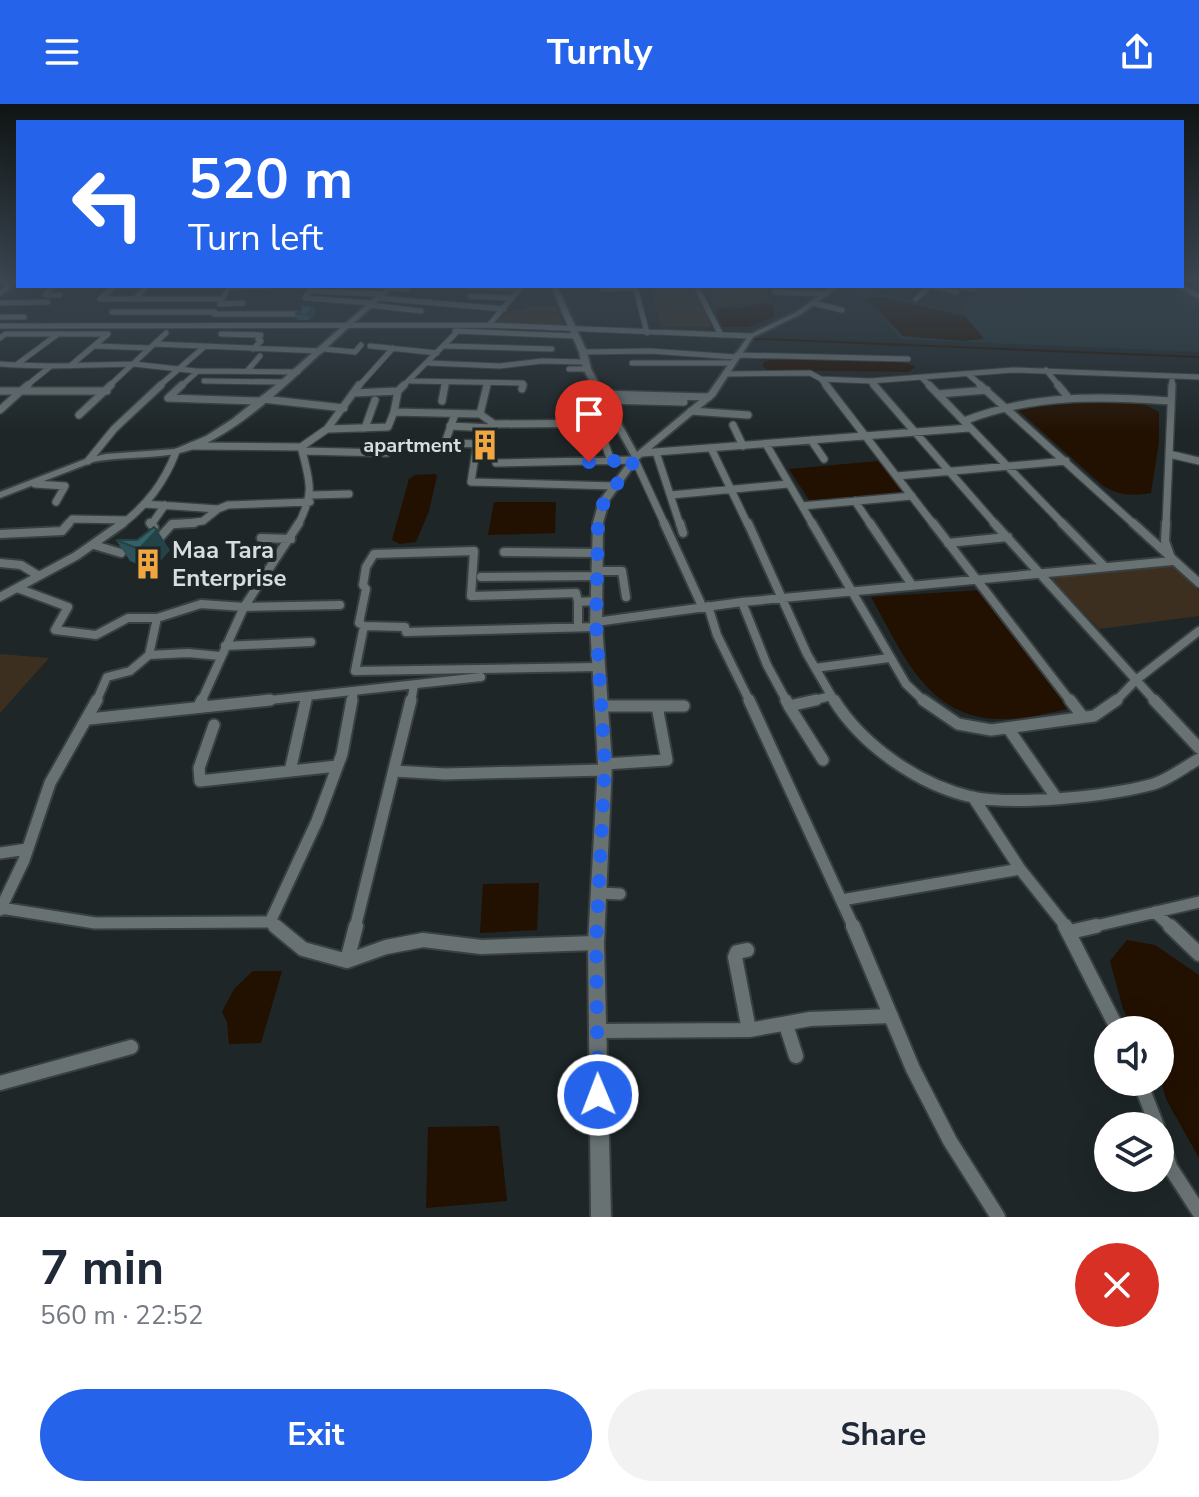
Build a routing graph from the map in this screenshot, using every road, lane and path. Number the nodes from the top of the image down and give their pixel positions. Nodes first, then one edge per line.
1 (42, 331) edge
2 (62, 331) edge
3 (82, 331) edge
4 (342, 331) edge
5 (451, 331) edge
6 (458, 331) junction
7 (552, 331) edge
8 (719, 331) edge
9 (763, 331) edge
10 (166, 333) dead end
11 (574, 333) junction
12 (647, 333) joint
13 (221, 334) dead end
14 (721, 335) junction
15 (551, 336) junction
16 (0, 338) edge
17 (749, 339) junction
18 (361, 345) dead end
19 (95, 346) junction
20 (153, 346) junction
21 (370, 346) dead end
22 (445, 346) junction
23 (204, 347) junction
24 (393, 348) junction
25 (253, 349) junction
26 (552, 349) junction
27 (322, 350) junction
28 (583, 352) junction
29 (437, 353) junction
30 (260, 356) dead end
31 (735, 358) junction
32 (908, 359) dead end
33 (555, 361) junction
34 (429, 363) junction
35 (632, 363) dead end
36 (0, 364) edge
37 (134, 364) junction
38 (16, 365) junction
39 (51, 366) junction
40 (70, 366) junction
41 (586, 366) junction
42 (569, 369) dead end
43 (178, 370) junction
44 (248, 370) junction
45 (1046, 370) junction
46 (198, 371) junction
47 (298, 372) junction
48 (725, 374) junction
49 (968, 374) junction
50 (1172, 376) junction
51 (1199, 377) edge
52 (922, 378) junction
53 (821, 379) junction
54 (204, 381) dead end
55 (411, 381) junction
56 (870, 381) junction
57 (284, 382) junction
58 (445, 383) junction
59 (488, 383) junction
60 (522, 389) dead end
61 (987, 390) junction
62 (0, 391) edge
63 (21, 391) junction
64 (107, 391) junction
65 (398, 391) junction
66 (354, 393) junction
67 (938, 394) junction
68 (1067, 396) junction
69 (602, 397) junction
70 (706, 399) junction
71 (261, 400) junction
72 (375, 400) dead end
73 (442, 401) dead end
74 (1171, 401) junction
75 (1004, 404) junction
76 (344, 408) junction
77 (0, 410) edge
78 (691, 411) junction
79 (394, 412) junction
80 (455, 414) junction
81 (480, 414) junction
82 (79, 415) dead end
83 (748, 415) dead end
84 (617, 423) junction
85 (598, 424) junction
86 (967, 424) junction
87 (733, 425) dead end
88 (450, 426) junction
89 (494, 426) junction
90 (365, 428) junction
91 (329, 429) junction
92 (917, 432) junction
93 (864, 436) junction
94 (811, 440) junction
95 (483, 444) junction
96 (766, 444) junction
97 (191, 446) junction
98 (743, 446) junction
99 (711, 448) junction
100 (302, 449) junction
101 (176, 452) junction
102 (656, 452) junction
103 (387, 453) dead end
104 (1169, 454) junction
105 (638, 457) junction
106 (824, 459) dead end
107 (88, 461) junction
108 (611, 461) junction
109 (1066, 461) junction
110 (1199, 461) edge
111 (496, 463) dead end
112 (1008, 467) junction
113 (952, 472) junction
114 (897, 476) junction
115 (35, 484) junction
116 (788, 484) junction
117 (614, 486) junction
118 (733, 489) junction
119 (349, 494) dead end
120 (0, 495) edge
121 (671, 495) junction
122 (912, 496) junction
123 (311, 498) junction
124 (855, 501) junction
125 (56, 502) dead end
126 (144, 504) junction
127 (165, 505) junction
128 (802, 506) junction
129 (218, 509) junction
130 (126, 520) junction
131 (154, 527) edge
132 (683, 533) dead end
133 (0, 534) edge
134 (1008, 537) junction
135 (261, 538) dead end
136 (291, 539) junction
137 (948, 543) junction
138 (94, 545) junction
139 (150, 549) edge
140 (504, 552) dead end
141 (121, 553) edge
142 (598, 553) junction
143 (1172, 561) junction
144 (0, 563) edge
145 (1104, 566) junction
146 (1038, 573) junction
147 (596, 574) junction
148 (39, 576) junction
149 (481, 577) dead end
150 (976, 579) junction
151 (1199, 583) edge
152 (912, 585) junction
153 (17, 588) junction
154 (850, 591) junction
155 (0, 597) edge
156 (626, 597) dead end
157 (784, 598) junction
158 (596, 601) junction
159 (578, 602) junction
160 (742, 602) junction
161 (340, 605) dead end
162 (705, 606) junction
163 (244, 607) junction
164 (157, 618) junction
165 (596, 624) junction
166 (364, 626) junction
167 (578, 627) junction
168 (1199, 631) edge
169 (311, 642) dead end
170 (223, 651) junction
171 (149, 655) junction
172 (889, 658) junction
173 (598, 667) junction
174 (815, 668) junction
175 (481, 677) dead end
176 (1136, 680) junction
177 (414, 685) junction
178 (354, 691) junction
179 (307, 696) junction
180 (831, 696) junction
181 (199, 706) junction
182 (602, 706) junction
183 (657, 706) junction
184 (684, 706) dead end
185 (789, 706) junction
186 (1083, 717) junction
187 (89, 719) junction
188 (214, 725) dead end
189 (1008, 728) junction
190 (1199, 748) edge
191 (1199, 759) edge
192 (823, 760) dead end
193 (337, 766) junction
194 (604, 767) junction
195 (290, 771) junction
196 (394, 771) junction
197 (973, 797) junction
198 (1057, 799) junction
199 (27, 849) junction
200 (0, 853) edge
201 (1020, 869) junction
202 (598, 893) junction
203 (620, 894) dead end
204 (842, 900) junction
205 (1199, 902) edge
206 (0, 909) edge
207 (1155, 912) junction
208 (270, 922) junction
209 (1070, 932) junction
210 (596, 943) junction
211 (747, 950) dead end
212 (1199, 954) edge
213 (347, 961) junction
214 (891, 1016) junction
215 (1111, 1016) edge
216 (786, 1025) junction
217 (749, 1030) junction
218 (597, 1031) junction
219 (131, 1047) dead end
220 (796, 1056) dead end
221 (0, 1083) edge
222 (1174, 1173) edge
223 (1199, 1212) edge
224 (601, 1217) edge
225 (998, 1217) edge

1 - 16 street
2 - 38 street
3 - 19 street
4 - 27 street
5 - 6 street
6 - 15 street
6 - 22 street
7 - 11 street
8 - 14 street
9 - 17 street
10 - 20 street
11 - 12 street
11 - 15 street
11 - 28 street
12 - 14 street
13 - 25 street
14 - 17 street
15 - 26 street
17 - 31 street
18 - 27 street
19 - 20 street
19 - 40 street
20 - 23 street
20 - 37 street
21 - 24 street
22 - 26 street
22 - 29 street
23 - 25 street
23 - 43 street
24 - 29 street
24 - 66 street
25 - 27 street
26 - 33 street
27 - 47 street
28 - 31 street
28 - 41 street
29 - 34 street
30 - 44 street
31 - 32 street
31 - 35 street
31 - 48 street
33 - 34 street
33 - 41 street
34 - 55 street
36 - 38 street
37 - 40 street
37 - 43 street
37 - 64 street
38 - 39 street
39 - 40 street
39 - 63 street
41 - 42 street
41 - 69 street
43 - 46 street
43 - 107 street
44 - 46 street
44 - 47 street
45 - 49 street
45 - 50 street
45 - 68 street
46 - 71 street
47 - 57 street
48 - 53 street
48 - 70 street
49 - 52 street
49 - 61 street
50 - 51 street
50 - 74 street
52 - 56 street
52 - 67 street
53 - 56 street
53 - 93 street
54 - 57 street
55 - 58 street
55 - 65 street
56 - 92 street
57 - 71 street
58 - 59 street
58 - 73 street
59 - 60 street
59 - 81 street
61 - 67 street
61 - 75 street
62 - 63 street
63 - 64 street
63 - 77 street
64 - 82 street
65 - 66 street
65 - 79 street
66 - 76 street
67 - 86 street
68 - 74 street
68 - 75 street
69 - 70 street
69 - 84 street
70 - 78 street
71 - 76 street
71 - 97 street
72 - 90 street
74 - 104 street
75 - 86 street
75 - 109 street
76 - 91 street
78 - 83 street
78 - 105 street
79 - 80 street
79 - 90 street
80 - 81 street
80 - 88 street
81 - 89 street
84 - 85 street
84 - 105 street
85 - 89 street
85 - 108 street
86 - 92 street
86 - 112 street
87 - 98 street
88 - 89 street
88 - 95 street
89 - 95 street
90 - 91 street
91 - 100 street
92 - 93 street
92 - 113 street
93 - 94 street
93 - 114 street
94 - 96 street
94 - 106 street
95 - 117 street
96 - 98 street
96 - 116 street
97 - 100 street
97 - 101 street
98 - 99 street
99 - 102 street
99 - 118 street
100 - 103 street
100 - 123 street
101 - 107 street
101 - 126 street
102 - 105 street
102 - 121 street
104 - 110 street
104 - 143 street
105 - 108 street
105 - 117 street
105 - 162 street
107 - 115 street
108 - 111 street
109 - 112 street
109 - 143 street
112 - 113 street
112 - 145 street
113 - 114 street
113 - 134 street
114 - 122 street
115 - 120 street
115 - 125 street
116 - 118 street
116 - 128 street
117 - 142 street
118 - 121 street
118 - 157 street
119 - 123 street
121 - 132 street
122 - 124 street
122 - 137 street
123 - 129 street
123 - 136 street
124 - 128 street
124 - 152 street
126 - 127 street
126 - 130 street
127 - 129 street
127 - 131 street
128 - 154 street
129 - 139 street
130 - 133 street
130 - 138 street
134 - 137 street
134 - 146 street
135 - 136 street
136 - 163 street
137 - 150 street
138 - 141 street
138 - 148 street
140 - 142 street
142 - 147 street
143 - 145 street
143 - 151 street
144 - 148 street
145 - 146 street
146 - 150 street
146 - 176 street
147 - 149 street
147 - 156 street
147 - 158 street
148 - 153 street
150 - 152 street
150 - 186 street
152 - 154 street
153 - 155 street
153 - 164 street
154 - 157 street
154 - 172 street
157 - 160 street
157 - 174 street
158 - 159 street
158 - 165 street
159 - 166 street
159 - 167 street
160 - 162 street
160 - 185 street
161 - 163 street
162 - 165 street
162 - 204 street
163 - 164 street
163 - 170 street
164 - 171 street
165 - 167 street
165 - 173 street
166 - 167 street
166 - 173 street
168 - 176 street
169 - 170 street
170 - 171 street
170 - 181 street
171 - 187 street
172 - 174 street
172 - 189 street
173 - 182 street
174 - 180 street
175 - 177 street
176 - 186 street
176 - 190 street
177 - 178 street
177 - 196 street
178 - 179 street
178 - 193 street
179 - 181 street
179 - 195 street
180 - 185 street
180 - 197 street
181 - 187 street
182 - 183 street
182 - 194 street
183 - 184 street
183 - 194 street
185 - 192 street
186 - 189 street
187 - 199 street
188 - 195 street
189 - 198 street
191 - 198 street
193 - 195 street
193 - 208 street
194 - 196 street
194 - 202 street
196 - 213 street
197 - 198 street
197 - 201 street
199 - 200 street
199 - 206 street
201 - 204 street
201 - 209 street
202 - 203 street
202 - 210 street
204 - 214 street
205 - 207 street
206 - 208 street
207 - 209 street
207 - 212 street
208 - 213 street
209 - 215 street
210 - 213 street
210 - 218 street
211 - 217 street
214 - 216 street
214 - 225 street
216 - 217 street
216 - 220 street
217 - 218 street
218 - 224 street
219 - 221 street
222 - 223 street

